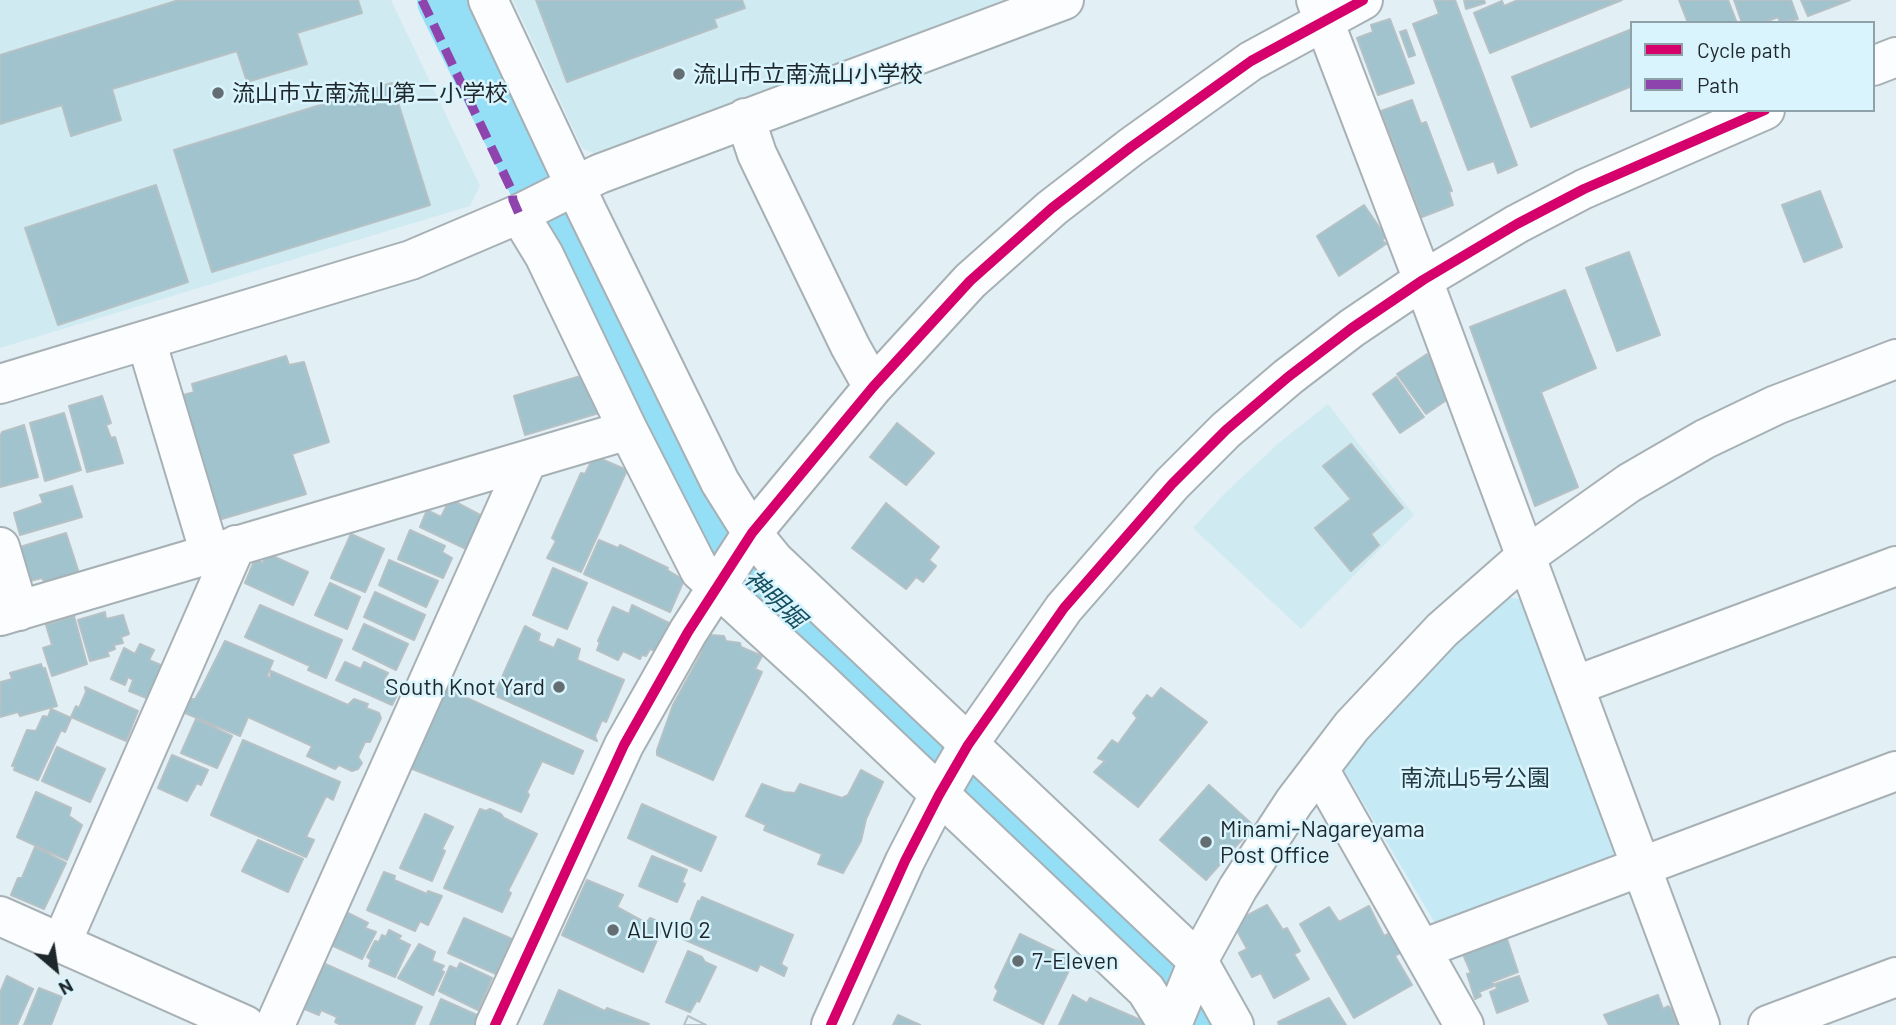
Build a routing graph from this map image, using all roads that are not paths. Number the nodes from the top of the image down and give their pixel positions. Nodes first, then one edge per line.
1 (488, 0) edge
2 (1063, 0) edge
3 (1363, 0) edge
4 (1320, 10) edge
5 (1896, 57) edge
6 (1875, 65) edge
7 (1760, 112) edge
8 (746, 118) junction
9 (547, 199) junction
10 (1423, 280) junction
11 (146, 340) junction
12 (1896, 359) edge
13 (0, 384) edge
14 (873, 387) junction
15 (628, 430) junction
16 (527, 461) junction
17 (752, 533) junction
18 (0, 547) edge
19 (223, 550) junction
20 (1525, 557) junction
21 (1896, 566) edge
22 (717, 588) junction
23 (9, 613) edge
24 (1574, 686) junction
25 (1319, 769) junction
26 (953, 770) junction
27 (1896, 771) edge
28 (1642, 866) junction
29 (0, 916) edge
30 (61, 944) junction
31 (1422, 949) junction
32 (1198, 961) junction
33 (1896, 977) edge
34 (245, 1025) edge
35 (275, 1025) edge
36 (495, 1025) edge
37 (831, 1025) edge
38 (1170, 1025) edge
39 (1234, 1025) edge
40 (1464, 1025) edge
41 (1700, 1025) edge
42 (1768, 1025) edge

1 - 9 street
2 - 8 street
3 - 4 street
4 - 10 street
4 - 14 street
5 - 6 street
7 - 10 street
8 - 9 street
8 - 14 street
9 - 11 street
9 - 15 street
9 - 17 street
10 - 20 street
10 - 26 street
11 - 13 street
11 - 19 street
12 - 20 street
14 - 17 street
15 - 16 street
15 - 22 street
16 - 19 street
16 - 35 street
17 - 22 street
17 - 26 street
18 - 23 street
19 - 23 street
19 - 30 street
20 - 24 street
20 - 25 street
21 - 24 street
22 - 26 street
22 - 36 street
24 - 28 street
25 - 31 street
25 - 32 street
26 - 32 street
26 - 37 street
26 - 38 street
27 - 28 street
28 - 31 street
28 - 41 street
29 - 30 street
30 - 34 street
31 - 40 street
32 - 38 street
32 - 39 street
33 - 42 street

